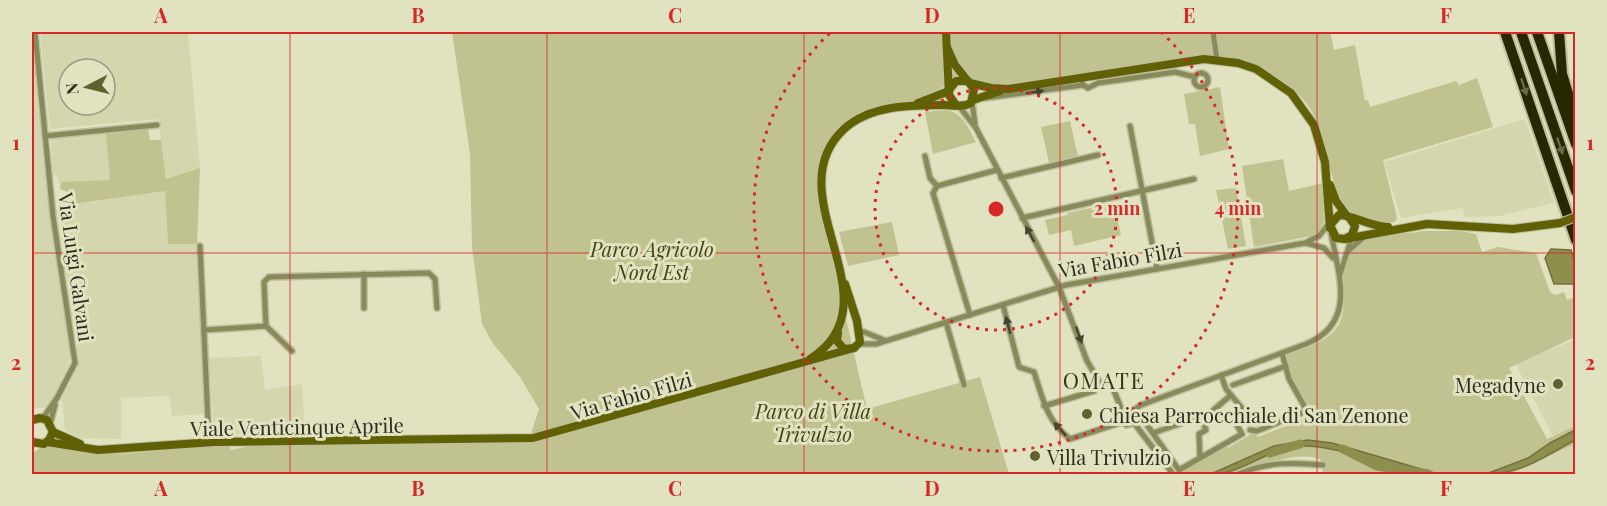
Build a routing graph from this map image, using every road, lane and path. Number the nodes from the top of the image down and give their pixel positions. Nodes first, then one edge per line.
1 (35, 32) edge
2 (946, 32) edge
3 (1213, 32) edge
4 (1505, 32) edge
5 (1521, 32) edge
6 (1537, 32) edge
7 (1559, 32) edge
8 (947, 47) junction
9 (1217, 60) junction
10 (947, 65) junction
11 (960, 71) junction
12 (1195, 77) dead end
13 (1082, 81) junction
14 (969, 82) junction
15 (1008, 89) junction
16 (949, 90) junction
17 (975, 100) junction
18 (911, 105) junction
19 (957, 105) junction
20 (1575, 120) edge
21 (157, 125) dead end
22 (1130, 126) dead end
23 (976, 128) junction
24 (45, 136) junction
25 (1575, 144) edge
26 (1098, 155) dead end
27 (925, 156) dead end
28 (997, 170) junction
29 (1327, 175) junction
30 (1001, 178) junction
31 (1194, 179) dead end
32 (937, 186) junction
33 (1142, 190) junction
34 (1575, 190) edge
35 (1348, 217) junction
36 (1575, 217) edge
37 (1022, 218) junction
38 (1331, 225) junction
39 (1398, 227) junction
40 (1366, 236) junction
41 (1348, 237) junction
42 (1575, 240) edge
43 (1333, 242) junction
44 (1307, 243) junction
45 (200, 246) dead end
46 (1344, 257) junction
47 (1337, 268) junction
48 (1157, 269) junction
49 (364, 274) junction
50 (840, 274) junction
51 (1340, 281) junction
52 (1059, 287) junction
53 (1003, 305) junction
54 (437, 308) dead end
55 (364, 309) dead end
56 (970, 315) junction
57 (946, 322) junction
58 (266, 326) junction
59 (204, 330) junction
60 (859, 330) junction
61 (839, 331) junction
62 (885, 340) junction
63 (857, 346) junction
64 (292, 351) dead end
65 (1282, 353) junction
66 (795, 366) junction
67 (1286, 366) junction
68 (1221, 375) junction
69 (1100, 383) junction
70 (964, 385) dead end
71 (1233, 385) dead end
72 (1231, 395) junction
73 (57, 398) junction
74 (1044, 406) junction
75 (1123, 412) junction
76 (1134, 413) junction
77 (1201, 417) junction
78 (43, 418) junction
79 (32, 419) edge
80 (1123, 422) junction
81 (1134, 423) junction
82 (51, 428) junction
83 (1250, 430) dead end
84 (1153, 433) junction
85 (474, 440) joint
86 (32, 442) edge
87 (209, 442) junction
88 (44, 443) junction
89 (121, 448) junction
90 (32, 452) edge
91 (1200, 458) junction
92 (1323, 465) dead end
93 (1173, 474) edge
94 (1238, 474) edge

1 - 24 street, Via Luigi Galvani
2 - 8 street
3 - 9 street
4 -> 42 highway
5 -> 34 highway
6 - 25 highway
7 - 20 highway
8 - 10 street
8 - 11 street
9 - 13 street
9 - 29 street
10 - 11 street
10 - 16 street
11 - 14 street
12 - 13 street
13 - 15 street
17 -> 13 street
14 - 15 street
14 - 16 street
14 - 17 street
15 - 17 street
16 - 18 street
16 - 19 street
17 - 19 street
17 - 23 street
18 - 19 street
18 - 50 street
19 - 23 street
21 - 24 street
22 - 33 street
23 - 28 street
24 - 73 street, Via Luigi Galvani
26 - 30 street
27 - 32 street
28 - 30 street
28 - 32 street
29 - 35 street
29 - 38 street
30 - 37 street
31 - 33 street
32 - 56 street
33 - 37 street
33 - 48 street
35 - 38 street
35 - 39 street, Via Fabio Filzi
35 - 41 street
36 - 39 street, Via Fabio Filzi, bridge
52 -> 37 street
38 - 41 street
38 - 43 street
38 - 44 street, Via Fabio Filzi
39 - 40 street, Via Fabio Filzi
40 - 41 street, Via Fabio Filzi
40 - 46 street
41 - 43 street, Via Fabio Filzi
41 - 46 street
43 - 44 street, Via Fabio Filzi
43 - 47 street
44 - 47 street
44 - 48 street, Via Fabio Filzi
45 - 59 street
46 - 51 street
47 - 51 street
48 - 52 street, Via Fabio Filzi
49 - 54 street
49 - 55 street
49 - 58 street
50 - 60 street
50 - 61 street
51 - 65 street
52 - 53 street, Via Fabio Filzi
52 -> 69 street
53 - 56 street, Via Fabio Filzi
74 -> 53 street
56 - 57 street, Via Fabio Filzi
57 - 62 street, Via Fabio Filzi
57 - 70 street
58 - 59 street
58 - 64 street
59 - 87 street
60 - 61 street
60 - 62 street
60 - 63 street
61 - 63 street
61 - 66 street, Via Fabio Filzi
62 - 63 street, Via Fabio Filzi
63 - 66 street, Via Fabio Filzi
65 - 67 street
65 - 68 street
66 - 85 street, Via Fabio Filzi
67 - 71 street
67 - 83 street
68 - 72 street
68 - 76 street
69 - 74 street
69 - 75 street
72 - 77 street
72 - 91 street
73 - 78 street, Via Luigi Galvani
73 - 82 street, Via Luigi Galvani
80 -> 74 street
75 - 76 street
75 - 80 street
76 - 81 street
76 - 84 street
77 - 84 street
77 - 91 street
78 - 79 street
78 - 82 street, Viale Venticinque Aprile
80 - 81 street
81 - 93 street
82 - 88 street
82 - 89 street, Viale Venticinque Aprile
84 - 91 street
85 - 87 street, Viale Venticinque Aprile
86 - 88 street, Viale Venticinque Aprile
87 - 89 street, Viale Venticinque Aprile
88 - 89 street, Viale Venticinque Aprile
88 - 90 street
92 - 94 street

